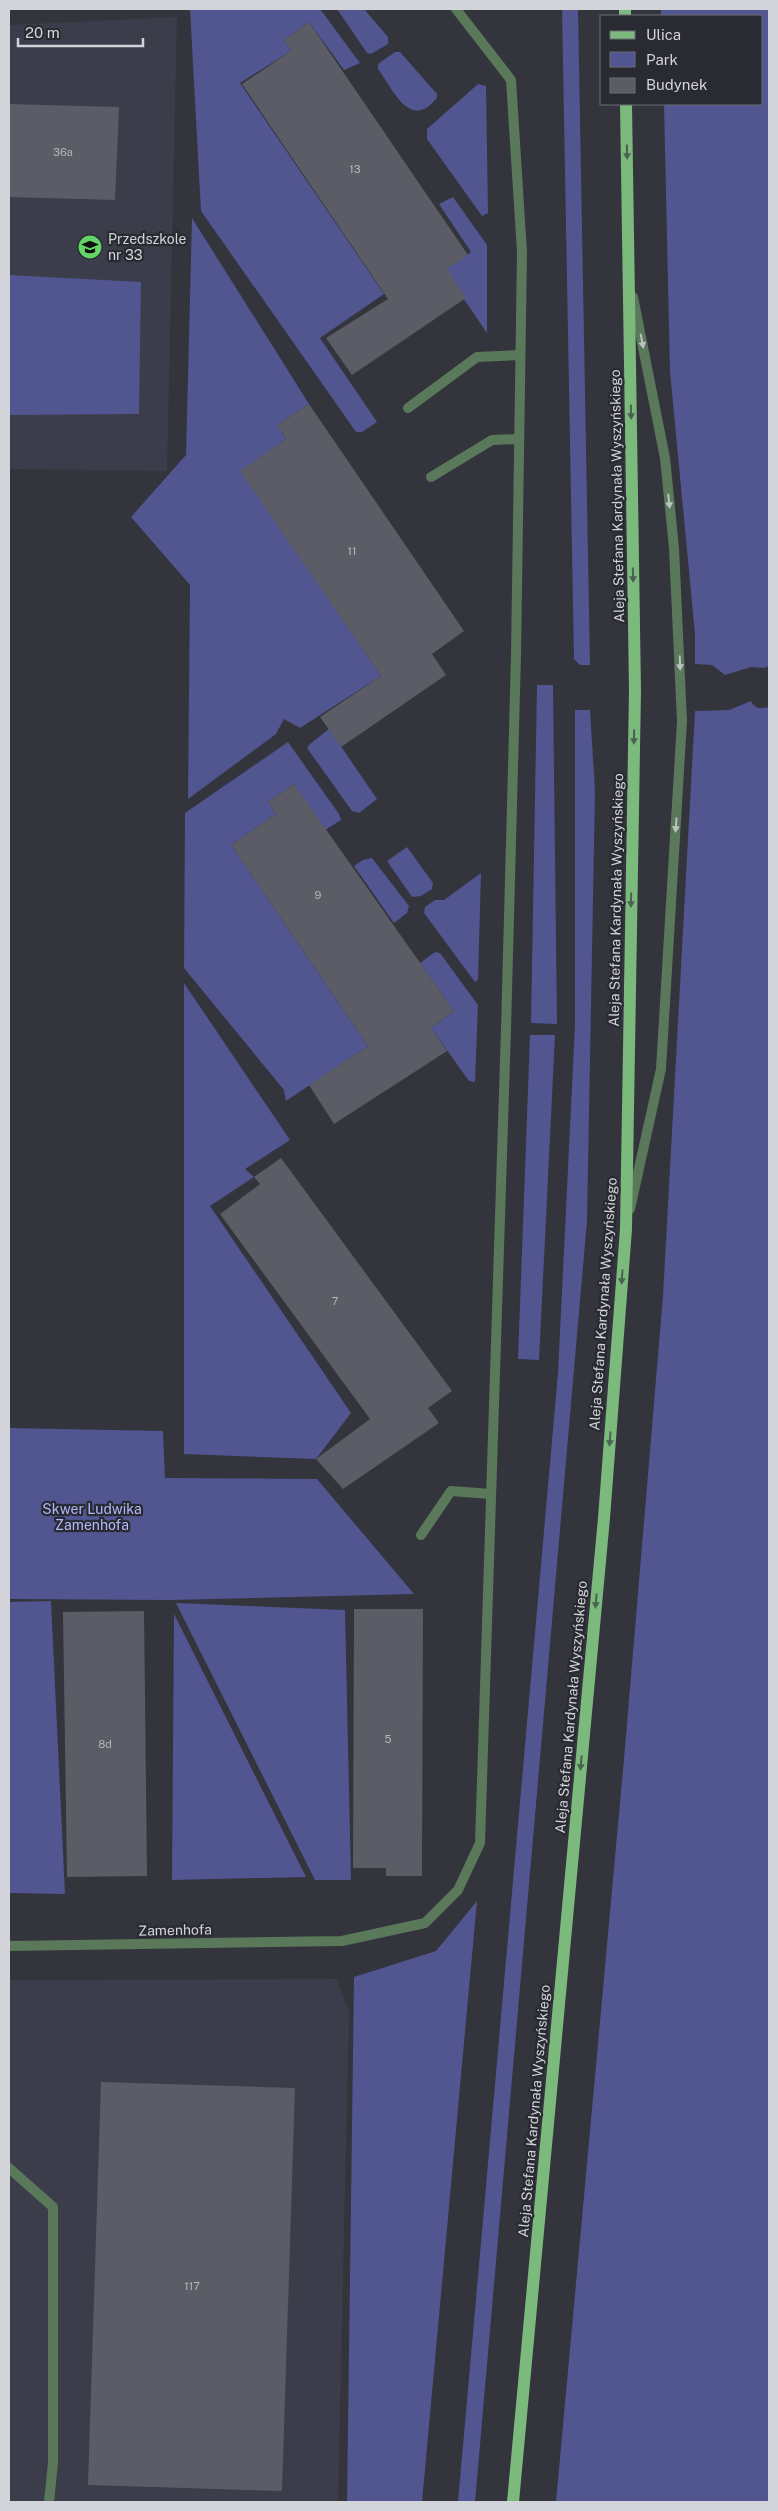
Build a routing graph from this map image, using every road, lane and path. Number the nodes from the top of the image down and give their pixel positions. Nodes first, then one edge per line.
1 (456, 9) edge
2 (626, 105) edge
3 (629, 276) junction
4 (520, 355) junction
5 (408, 408) dead end
6 (519, 439) junction
7 (431, 477) dead end
8 (626, 1229) junction
9 (491, 1494) junction
10 (422, 1535) dead end
11 (9, 1946) edge
12 (9, 2168) edge
13 (49, 2502) edge
14 (513, 2502) edge

1 - 4 street, Zamenhofa
2 -> 3 main road, Aleja Stefana Kardynała Wyszyńskiego
3 -> 8 main road, Aleja Stefana Kardynała Wyszyńskiego
3 -> 8 street
4 - 5 street
4 - 6 street, Zamenhofa
6 - 7 street
6 - 9 street, Zamenhofa
8 -> 14 main road, Aleja Stefana Kardynała Wyszyńskiego
9 - 10 street
9 - 11 street, Zamenhofa
12 - 13 street

